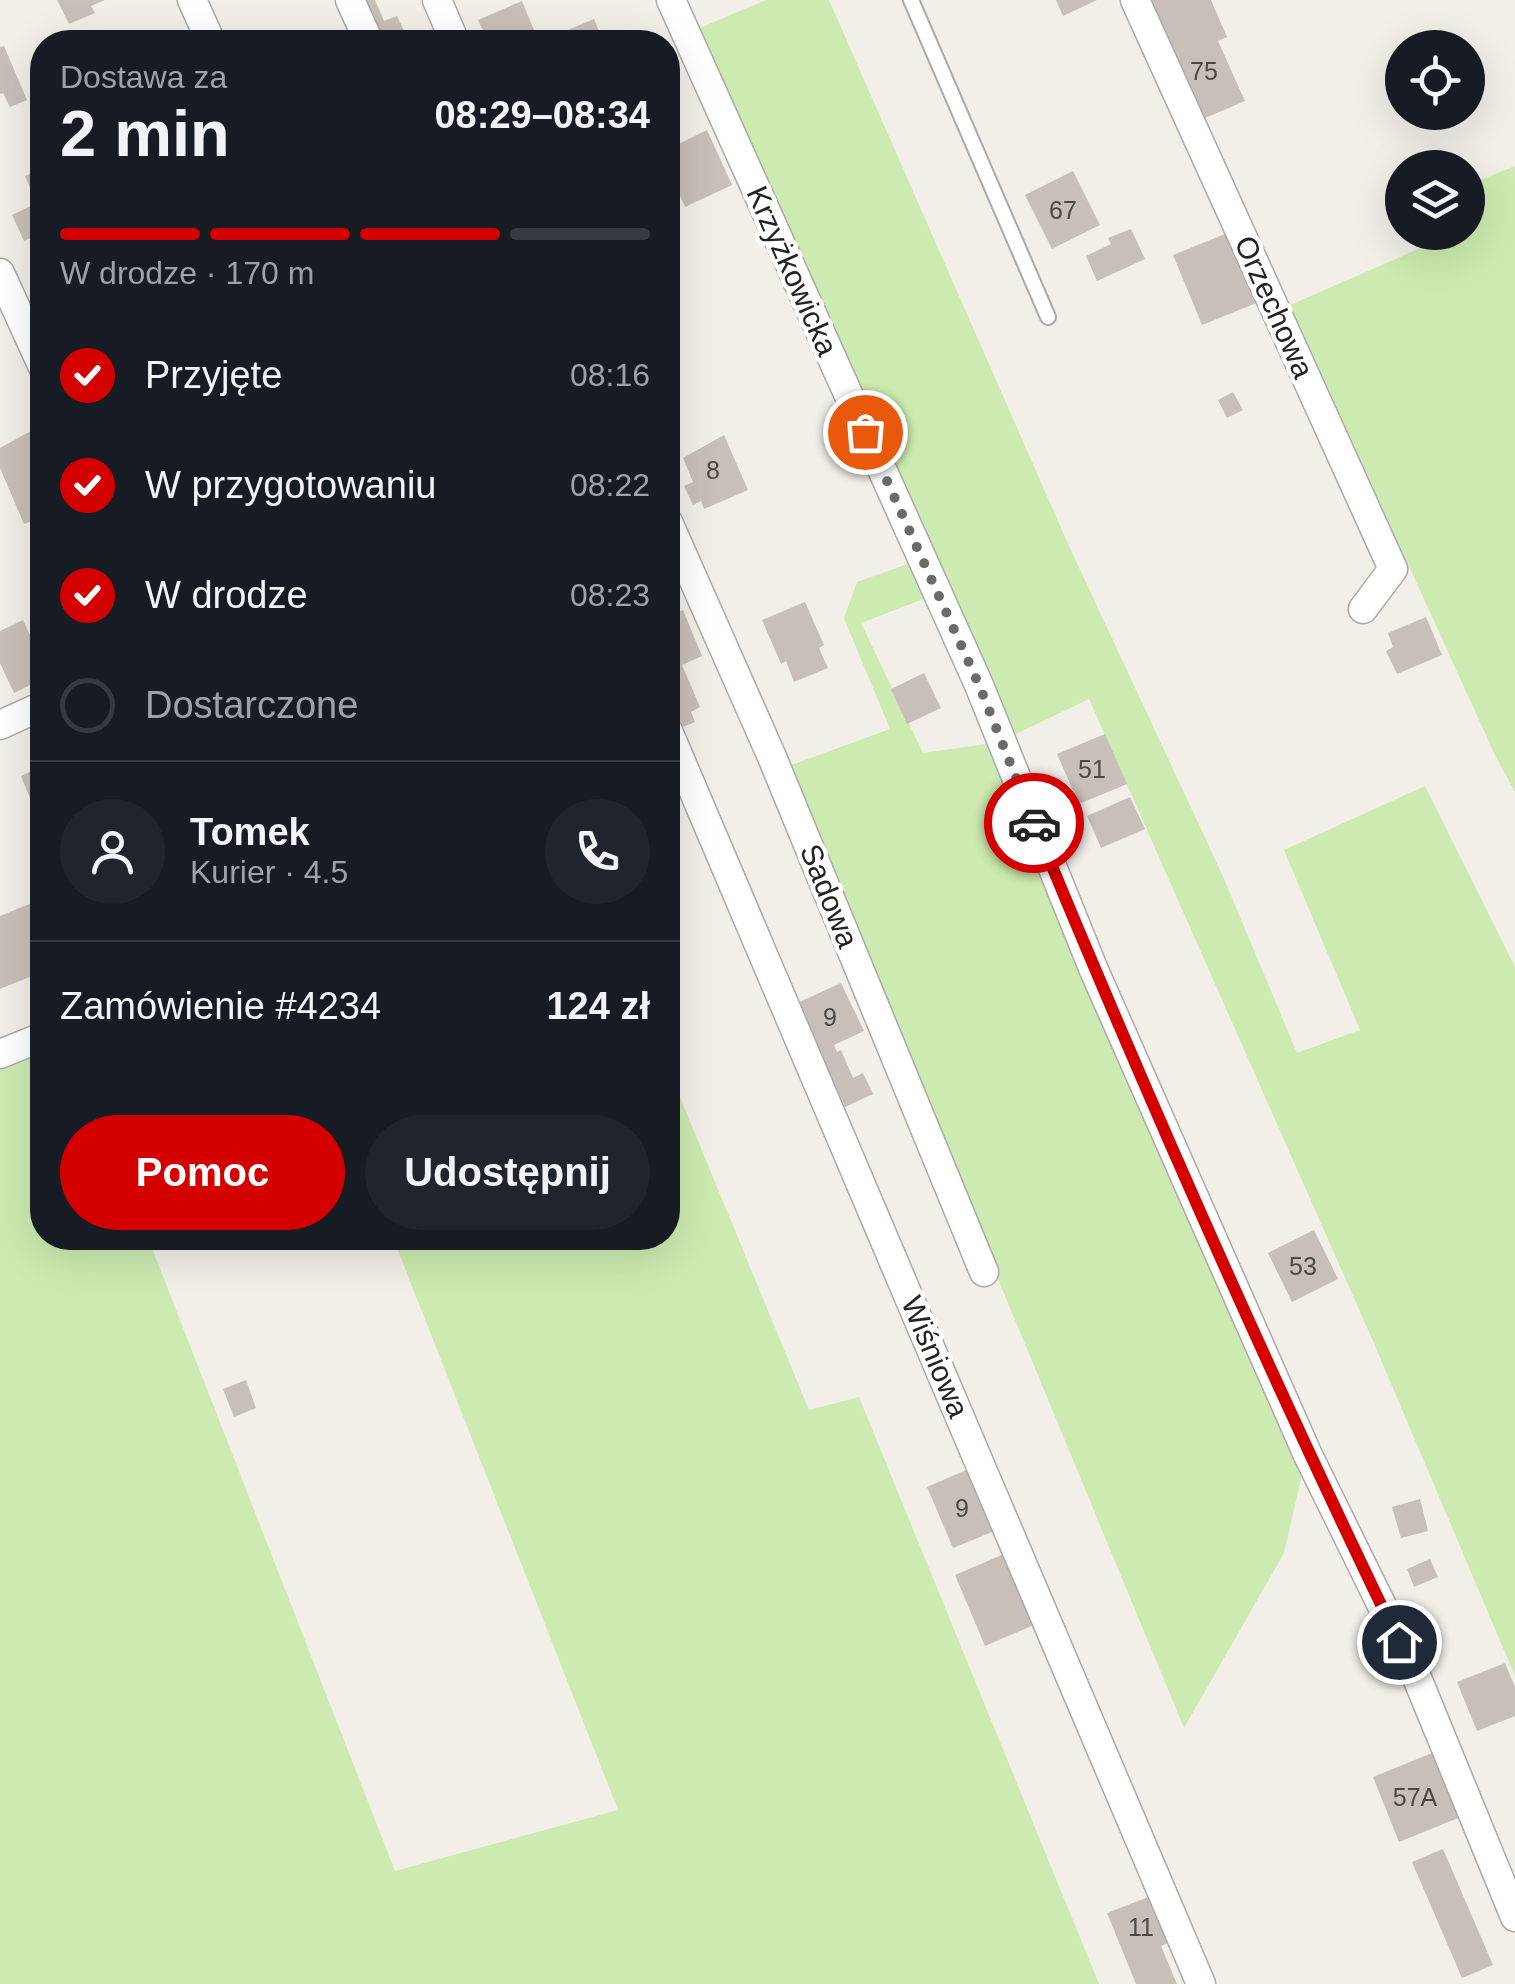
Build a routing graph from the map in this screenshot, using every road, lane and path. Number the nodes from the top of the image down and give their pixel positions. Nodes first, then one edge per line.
1 (192, 0) edge
2 (350, 0) edge
3 (436, 0) edge
4 (671, 0) edge
5 (912, 0) edge
6 (1135, 0) edge
7 (206, 30) edge
8 (363, 30) edge
9 (450, 30) edge
10 (0, 273) edge
11 (1048, 316) dead end
12 (30, 339) edge
13 (680, 549) edge
14 (1363, 609) dead end
15 (30, 711) edge
16 (0, 725) edge
17 (680, 759) edge
18 (30, 1042) edge
19 (0, 1054) edge
20 (984, 1272) dead end
21 (1515, 1916) edge
22 (1202, 1984) edge

1 - 7 street
2 - 8 street
3 - 9 street
4 - 21 street, Krzyżkowicka
5 - 11 lane
6 - 14 street, Orzechowa
10 - 12 street
13 - 20 street, Sadowa
15 - 16 street
17 - 22 street, Wiśniowa
18 - 19 street

